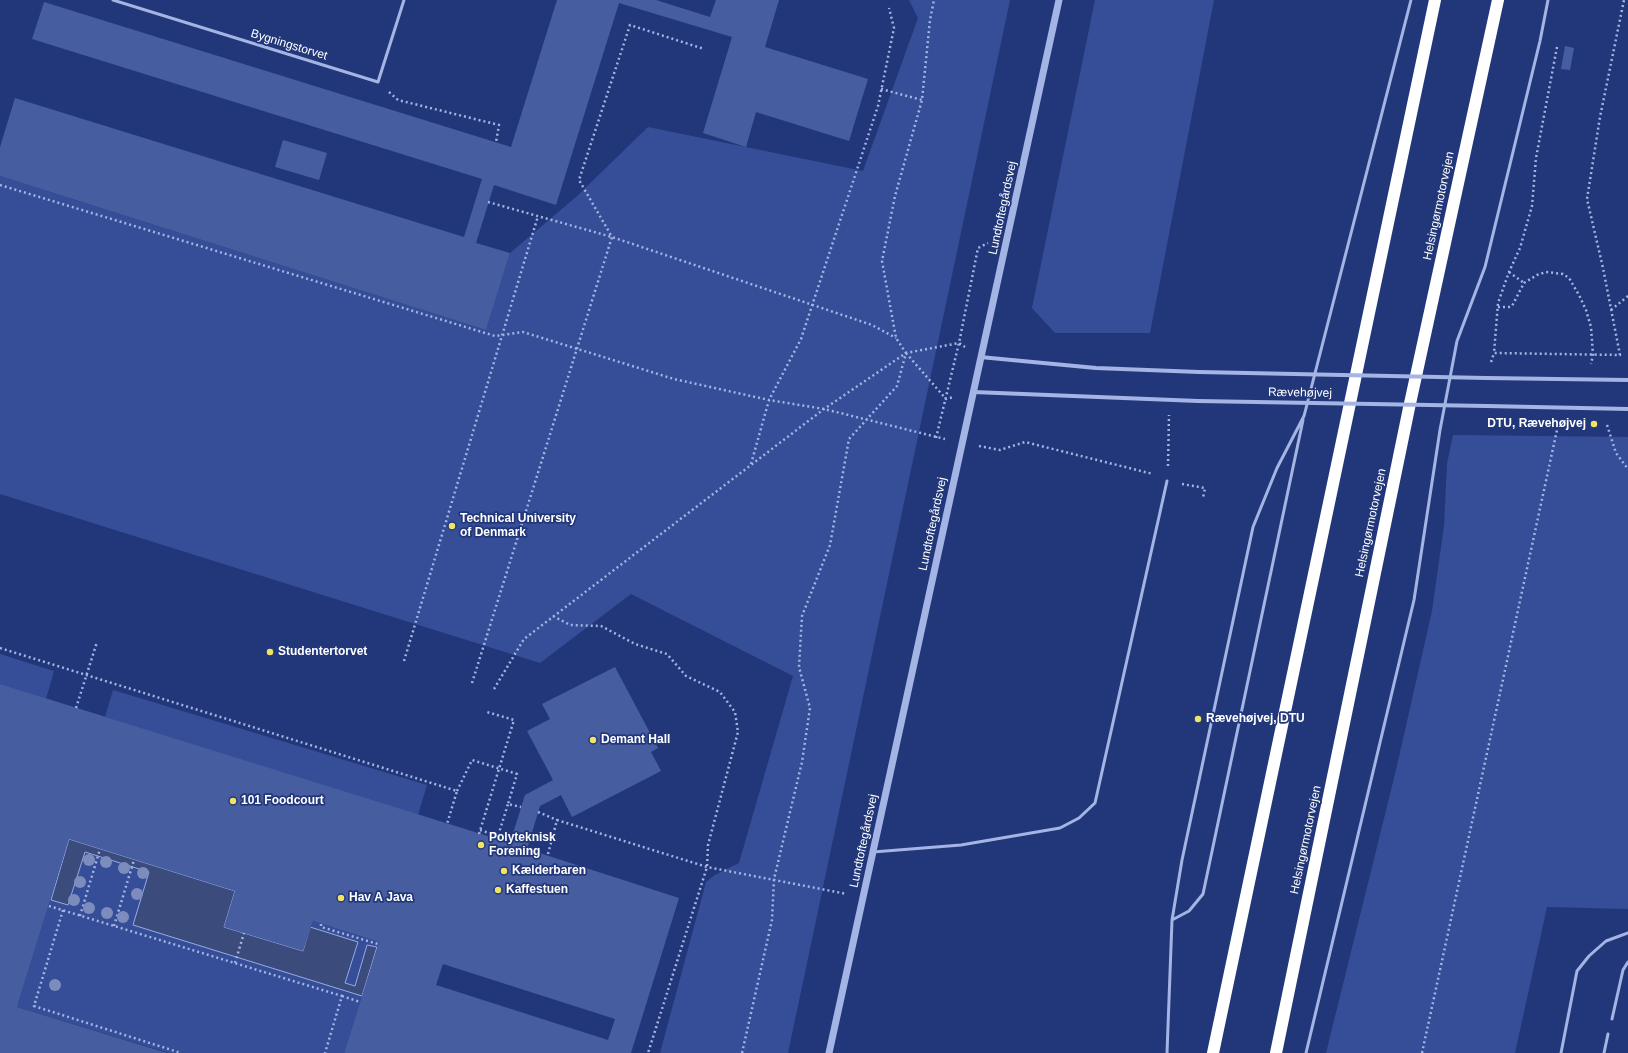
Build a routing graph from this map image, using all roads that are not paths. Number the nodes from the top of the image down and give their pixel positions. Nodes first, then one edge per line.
1 (113, 0) edge
2 (134, 0) edge
3 (404, 0) edge
4 (1058, 0) edge
5 (1411, 0) edge
6 (1435, 0) edge
7 (1498, 0) edge
8 (1548, 0) edge
9 (132, 6) junction
10 (980, 357) junction
11 (1628, 380) edge
12 (973, 392) junction
13 (1628, 409) edge
14 (1304, 416) junction
15 (1167, 481) road end
16 (872, 852) junction
17 (1172, 920) junction
18 (1628, 933) edge
19 (1628, 962) edge
20 (1612, 1019) dead end
21 (1608, 1034) dead end
22 (829, 1053) edge
23 (1167, 1053) edge
24 (1213, 1053) edge
25 (1276, 1053) edge
26 (1306, 1053) edge
27 (1561, 1053) edge
28 (1604, 1053) edge

1 - 9 lane, Bygningstorvet
2 - 9 lane
3 - 9 lane, Bygningstorvet
4 - 10 street, Lundtoftegårdsvej
5 - 14 lane
6 - 24 highway
7 - 25 highway, Helsingørmotorvejen
8 - 26 lane
10 - 11 street, Rævehøjvej, bridge
10 - 12 street, Lundtoftegårdsvej
12 - 13 street, Rævehøjvej, bridge
12 - 16 street, Lundtoftegårdsvej
14 - 17 lane
14 - 17 lane
15 - 16 lane
16 - 22 street, Lundtoftegårdsvej
17 - 23 lane
18 - 27 lane
19 - 20 lane
21 - 28 lane

